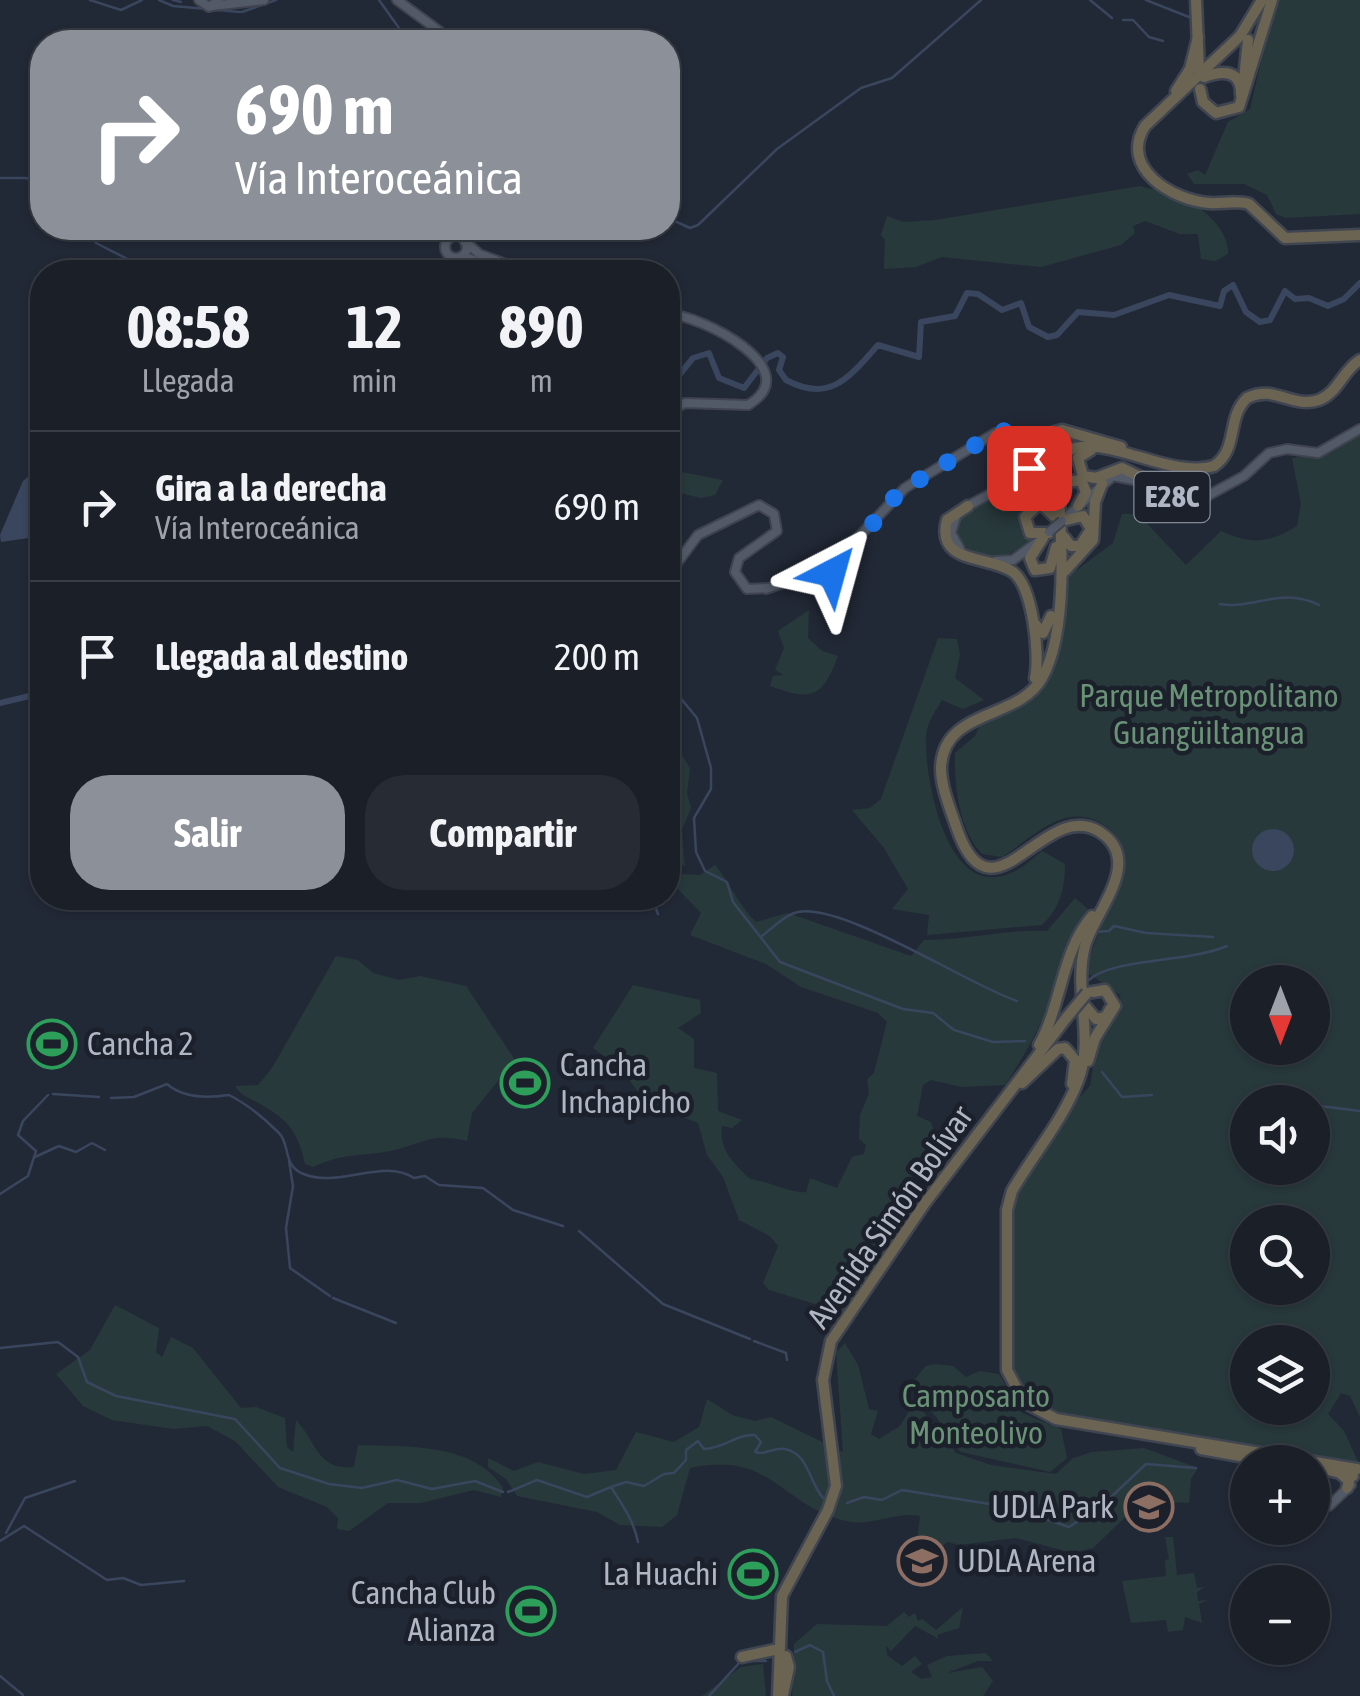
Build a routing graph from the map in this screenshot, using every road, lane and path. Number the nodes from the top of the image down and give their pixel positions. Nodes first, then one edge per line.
1 (199, 0) edge
2 (260, 0) edge
3 (400, 0) edge
4 (1199, 0) edge
5 (1261, 1) edge
6 (218, 3) edge
7 (440, 30) edge
8 (1198, 38) junction
9 (1248, 40) dead end
10 (1202, 78) junction
11 (1242, 91) junction
12 (1166, 105) junction
13 (1360, 232) edge
14 (448, 240) edge
15 (468, 240) edge
16 (470, 240) edge
17 (464, 256) junction
18 (475, 260) edge
19 (478, 260) edge
20 (502, 260) edge
21 (680, 316) edge
22 (1360, 357) edge
23 (680, 406) edge
24 (1360, 428) edge
25 (1020, 435) junction
26 (1121, 447) junction
27 (1106, 450) junction
28 (1102, 484) junction
29 (1165, 494) junction
30 (968, 506) junction
31 (1078, 506) junction
32 (1054, 526) junction
33 (1056, 547) junction
34 (680, 559) edge
35 (1021, 580) junction
36 (1062, 582) junction
37 (1051, 616) junction
38 (1035, 678) junction
39 (1092, 916) junction
40 (1084, 993) junction
41 (1068, 1019) junction
42 (1060, 1034) junction
43 (1080, 1040) junction
44 (1020, 1082) junction
45 (1074, 1084) junction
46 (1230, 1450) edge
47 (1330, 1471) edge
48 (1330, 1472) edge
49 (1349, 1477) junction
50 (1330, 1505) edge
51 (774, 1650) dead end
52 (742, 1656) dead end
53 (786, 1656) dead end
54 (781, 1696) edge

1 - 6 main road
2 - 6 main road
3 - 7 main road
4 - 8 highway
4 - 10 highway
5 - 10 highway
5 - 10 highway
5 - 12 highway
8 - 10 highway
8 - 12 highway
9 - 11 highway
10 - 11 highway
10 - 11 highway
10 - 13 highway
12 - 13 highway
14 - 17 main road
15 - 17 main road
16 - 20 main road
17 - 18 main road
17 - 19 main road
21 - 23 main road
22 - 26 highway
22 - 27 highway
24 - 29 main road, E28C
25 - 26 highway
25 - 30 main road
25 - 34 main road
26 - 32 highway
27 - 29 highway
27 - 32 highway
28 - 29 main road, E28C
28 - 31 main road, E28C
28 - 36 highway
30 - 32 main road, E28C
30 - 35 highway
31 - 32 main road, E28C
31 - 32 highway
32 - 33 highway
32 - 33 highway
32 - 36 highway
33 - 37 highway
35 - 37 highway
35 - 38 highway
36 - 40 highway
37 - 38 highway
38 - 39 highway
39 - 43 highway
39 - 44 highway
40 - 41 highway, bridge
40 - 45 highway
40 - 45 highway
41 - 42 highway, Avenida Simón Bolívar
41 - 44 highway, Avenida Simón Bolívar
42 - 43 highway
42 - 44 highway, Avenida Simón Bolívar
43 - 45 highway
44 - 45 highway
44 - 54 highway, Avenida Simón Bolívar
45 - 46 highway
47 - 49 highway
48 - 49 highway
49 - 50 main road
51 - 52 highway
53 - 54 highway

